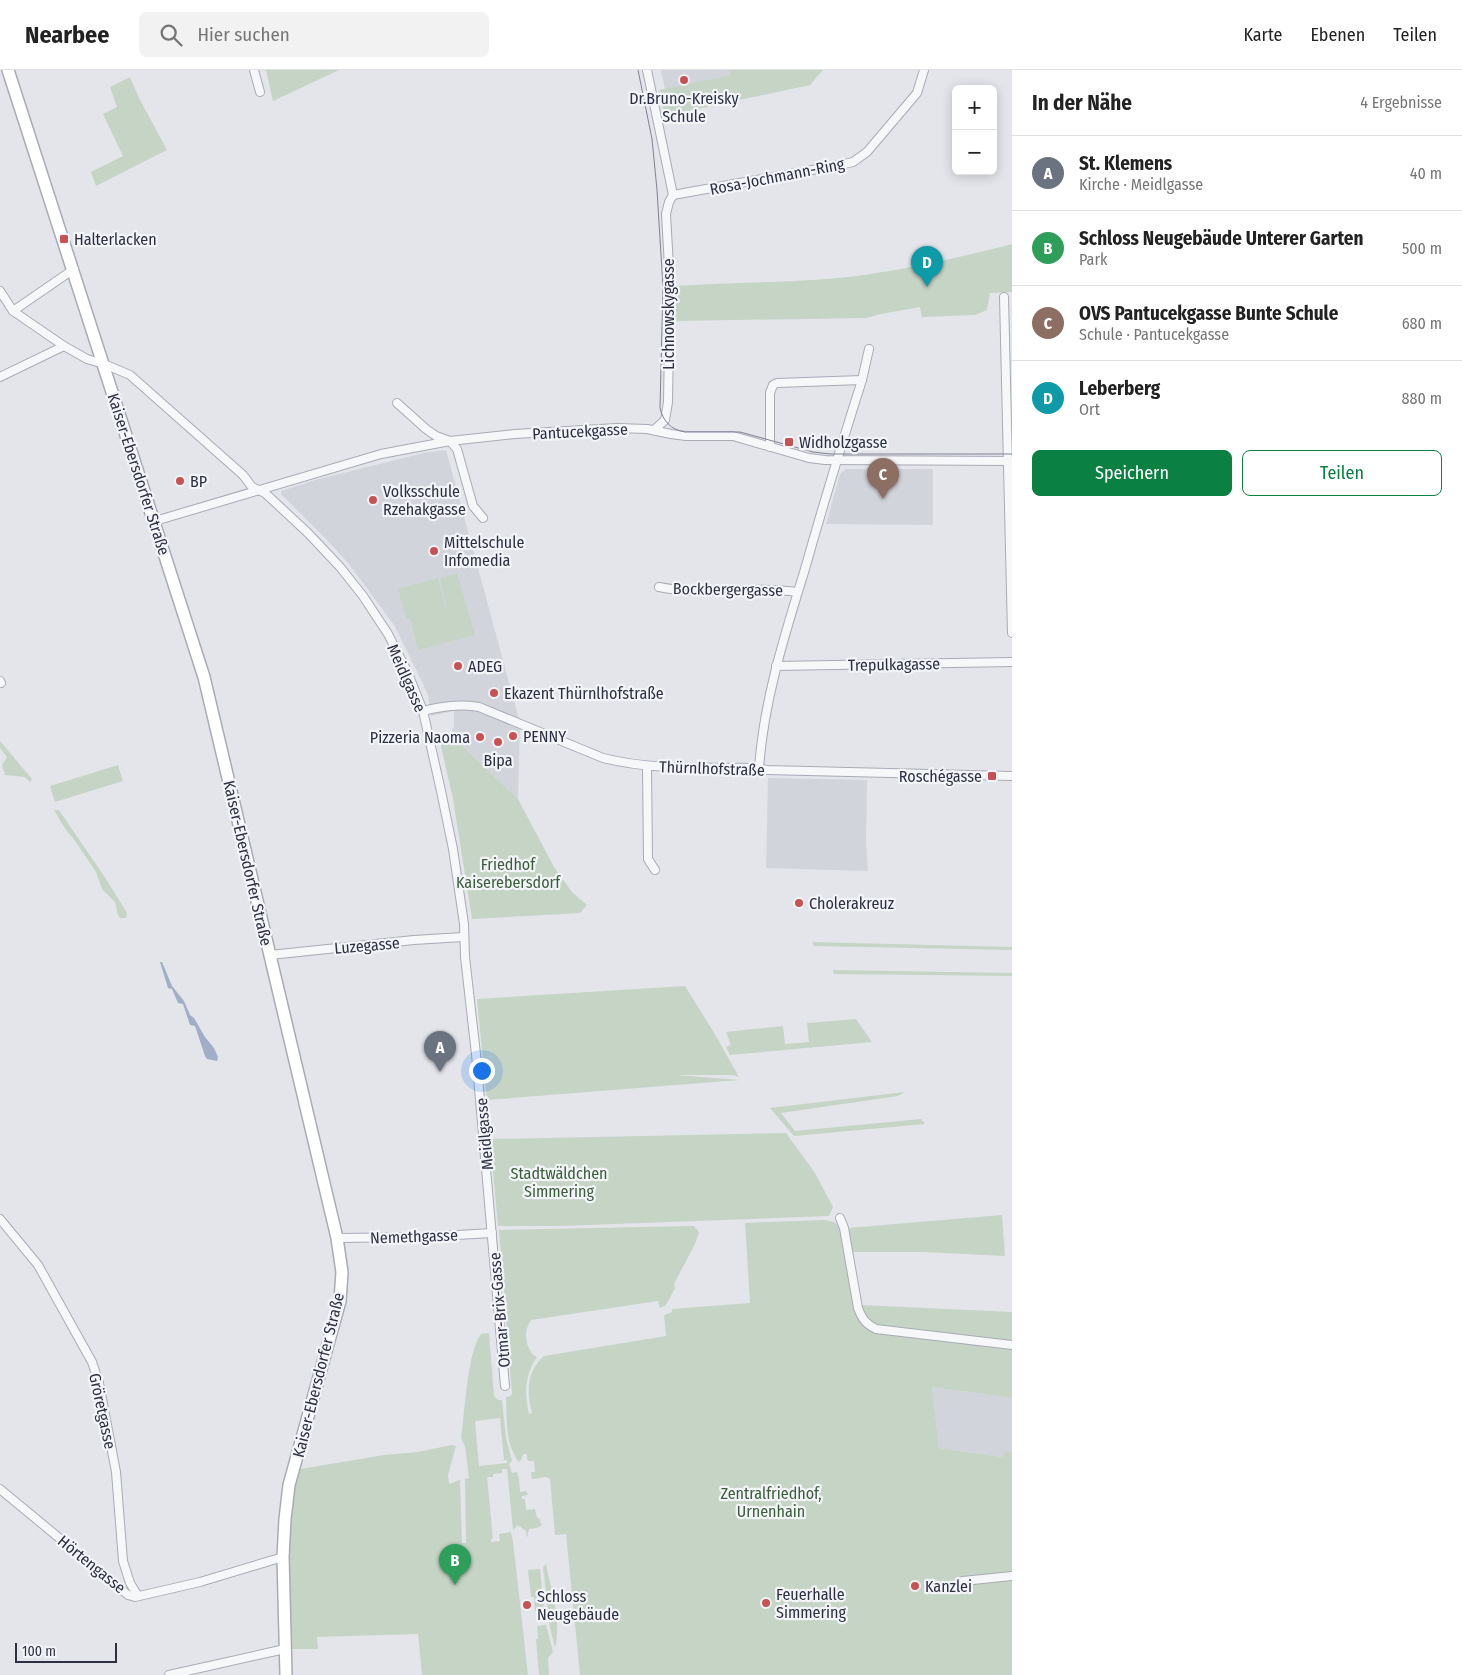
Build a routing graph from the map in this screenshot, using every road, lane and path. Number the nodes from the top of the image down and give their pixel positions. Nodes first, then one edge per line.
1 (8, 70) edge
2 (254, 70) edge
3 (647, 70) edge
4 (924, 70) edge
5 (260, 92) dead end
6 (673, 195) junction
7 (74, 269) junction
8 (0, 291) edge
9 (1004, 297) dead end
10 (12, 311) junction
11 (64, 346) junction
12 (869, 349) dead end
13 (104, 364) junction
14 (0, 377) edge
15 (862, 380) junction
16 (397, 403) dead end
17 (654, 430) junction
18 (450, 442) junction
19 (770, 447) junction
20 (836, 461) junction
21 (1010, 461) edge
22 (258, 491) junction
23 (483, 518) dead end
24 (155, 520) junction
25 (659, 587) dead end
26 (796, 592) junction
27 (1012, 633) edge
28 (1012, 662) edge
29 (776, 666) junction
30 (423, 711) junction
31 (647, 766) junction
32 (759, 768) junction
33 (1012, 776) edge
34 (655, 870) dead end
35 (464, 938) junction
36 (270, 955) junction
37 (840, 1218) dead end
38 (0, 1219) edge
39 (492, 1233) junction
40 (337, 1238) junction
41 (1012, 1345) edge
42 (506, 1386) dead end
43 (0, 1488) edge
44 (283, 1557) junction
45 (1012, 1576) edge
46 (963, 1581) dead end
47 (138, 1596) junction
48 (285, 1650) junction
49 (169, 1675) edge
50 (286, 1675) edge

1 - 7 main road, Kaiser-Ebersdorfer Straße
2 - 5 street
3 - 6 street
4 - 6 street, Rosa-Jochmann-Ring
6 - 17 street, Lichnowskygasse
7 - 10 street
7 - 13 main road, Kaiser-Ebersdorfer Straße
8 - 10 street
9 - 21 street
10 - 11 street, Meidlgasse
11 - 13 street, Meidlgasse
11 - 14 street
12 - 15 street
13 - 22 street, Meidlgasse
13 - 24 main road, Kaiser-Ebersdorfer Straße
15 - 19 street
15 - 20 street
16 - 18 street
17 - 18 street, Pantucekgasse
17 - 19 street, Pantucekgasse
18 - 22 street, Pantucekgasse
18 - 23 street
19 - 20 street, Pantucekgasse
20 - 21 street, Pantucekgasse
20 - 26 street
21 - 27 street
22 - 24 street, Pantucekgasse
22 - 30 street, Meidlgasse
24 - 36 main road, Kaiser-Ebersdorfer Straße
25 - 26 street, Bockbergergasse
26 - 29 street
28 - 29 street, Trepulkagasse
29 - 32 street
30 - 31 street, Thürnlhofstraße
30 - 35 street, Meidlgasse
31 - 32 street, Thürnlhofstraße
31 - 34 street
32 - 33 street, Thürnlhofstraße
35 - 36 street, Luzegasse
35 - 39 street, Meidlgasse
36 - 40 main road, Kaiser-Ebersdorfer Straße
37 - 41 street
38 - 47 street, Gröretgasse
39 - 40 street, Nemethgasse
39 - 42 street, Otmar-Brix-Gasse
40 - 44 main road, Kaiser-Ebersdorfer Straße
43 - 47 street, Hörtengasse
44 - 47 street, Hörtengasse
44 - 48 main road, Kaiser-Ebersdorfer Straße
45 - 46 street
48 - 49 street
48 - 50 main road, Kaiser-Ebersdorfer Straße

